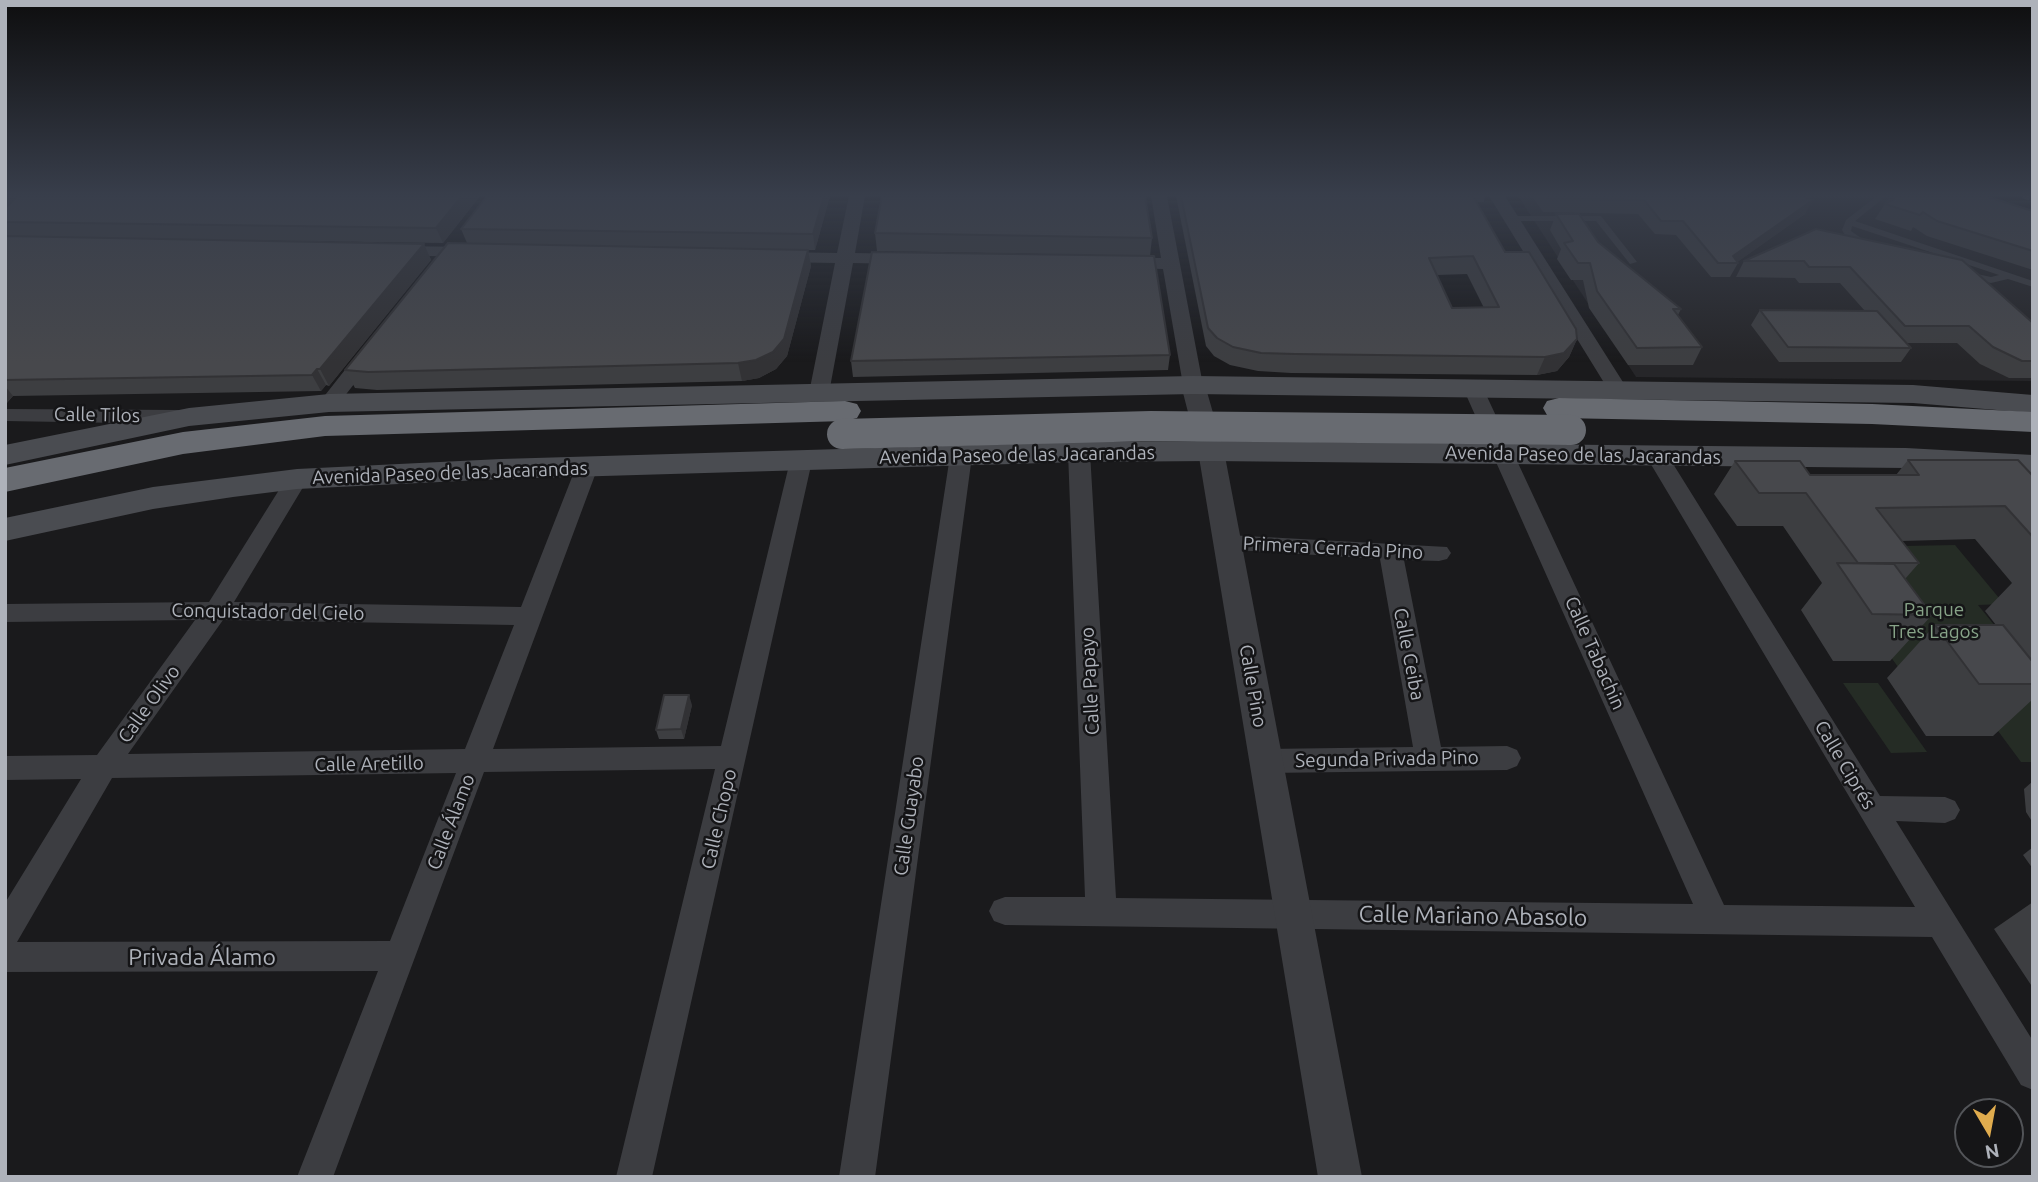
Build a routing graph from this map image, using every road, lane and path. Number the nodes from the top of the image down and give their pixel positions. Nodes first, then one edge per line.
1 (420, 251) edge
2 (845, 251) edge
3 (1169, 251) edge
4 (1532, 251) edge
5 (1624, 251) edge
6 (1936, 251) edge
7 (449, 252) junction
8 (490, 252) edge
9 (762, 257) edge
10 (843, 258) junction
11 (925, 260) edge
12 (1633, 262) dead end
13 (1103, 263) edge
14 (1171, 264) junction
15 (1957, 272) edge
16 (432, 273) edge
17 (2008, 275) junction
18 (2033, 284) edge
19 (381, 338) edge
20 (1193, 385) junction
21 (1336, 387) junction
22 (1473, 388) junction
23 (952, 390) junction
24 (1618, 390) junction
25 (2033, 391) edge
26 (818, 393) junction
27 (1913, 394) junction
28 (329, 403) junction
29 (2033, 404) edge
30 (5, 415) edge
31 (189, 417) junction
32 (1565, 419) junction
33 (844, 422) junction
34 (2033, 422) edge
35 (1211, 451) junction
36 (1079, 452) junction
37 (1358, 453) junction
38 (1505, 454) junction
39 (5, 455) edge
40 (961, 456) junction
41 (1657, 456) junction
42 (2025, 458) edge
43 (801, 461) junction
44 (587, 467) junction
45 (297, 479) junction
46 (5, 480) edge
47 (2033, 489) edge
48 (9, 525) edge
49 (1228, 543) junction
50 (1390, 551) junction
51 (1439, 553) dead end
52 (216, 611) junction
53 (5, 613) edge
54 (531, 616) junction
55 (733, 757) junction
56 (1429, 758) junction
57 (1507, 758) dead end
58 (1266, 761) junction
59 (475, 762) junction
60 (5, 768) edge
61 (103, 768) junction
62 (1871, 808) junction
63 (1945, 810) dead end
64 (1101, 910) junction
65 (1005, 911) dead end
66 (1293, 913) junction
67 (1715, 919) junction
68 (1941, 922) junction
69 (5, 932) edge
70 (400, 956) junction
71 (5, 957) edge
72 (2033, 1073) edge
73 (315, 1177) edge
74 (634, 1177) edge
75 (857, 1177) edge
76 (1340, 1177) edge

1 - 7 street
2 - 10 street
3 - 14 street, Calle Pino
4 - 24 street
5 - 12 lane
6 - 17 lane
7 - 8 street
7 - 16 street
9 - 10 street
10 - 11 street
10 - 26 street
13 - 14 street
14 - 20 street, Calle Pino
15 - 17 lane
17 - 18 lane
19 - 28 street
20 - 21 main road
20 - 23 main road
20 - 35 street, Calle Pino
21 - 22 main road
21 - 37 main road
22 - 24 main road
22 - 38 street, Calle Tabachin
23 - 26 main road
23 - 40 main road
24 - 27 main road
25 - 27 main road
26 - 28 main road
27 - 29 main road
28 - 31 main road
30 - 31 street, Calle Tilos
31 - 39 main road
32 - 33 highway, bridge
32 - 34 highway
32 - 42 highway
33 - 46 highway
33 - 48 highway
35 - 36 main road, Avenida Paseo de las Jacarandas
35 - 37 main road, Avenida Paseo de las Jacarandas
35 - 49 street, Calle Pino
36 - 40 main road, Avenida Paseo de las Jacarandas
36 - 64 street, Calle Papayo
37 - 38 main road, Avenida Paseo de las Jacarandas
38 - 41 main road, Avenida Paseo de las Jacarandas
38 - 67 street, Calle Tabachin
40 - 43 main road, Avenida Paseo de las Jacarandas
40 - 75 street, Calle Guayabo
41 - 42 main road, Avenida Paseo de las Jacarandas
41 - 62 street, Calle Ciprés
42 - 47 street
43 - 44 main road, Avenida Paseo de las Jacarandas
43 - 55 street, Calle Chopo
44 - 45 main road, Avenida Paseo de las Jacarandas
44 - 54 street, Calle Álamo
45 - 48 main road, Avenida Paseo de las Jacarandas
45 - 52 street, Calle Olivo
49 - 50 street, Primera Cerrada Pino
49 - 58 street, Calle Pino
50 - 51 street, Primera Cerrada Pino
50 - 56 street, Calle Ceiba
52 - 53 street, Conquistador del Cielo
52 - 54 street, Conquistador del Cielo
52 - 61 street, Calle Olivo
54 - 59 street, Calle Álamo
55 - 59 street, Calle Aretillo
55 - 74 street, Calle Chopo
56 - 57 street, Segunda Privada Pino
56 - 58 street, Segunda Privada Pino
58 - 66 street, Calle Pino
59 - 61 street, Calle Aretillo
59 - 70 street, Calle Álamo
60 - 61 street, Calle Aretillo
61 - 69 street, Calle Olivo
62 - 63 street
62 - 68 street, Calle Ciprés
64 - 65 street, Calle Mariano Abasolo
64 - 66 street, Calle Mariano Abasolo
66 - 67 street, Calle Mariano Abasolo
66 - 76 street, Calle Pino
67 - 68 street, Calle Mariano Abasolo
68 - 72 street, Calle Ciprés
70 - 71 street, Privada Álamo
70 - 73 street, Calle Álamo

